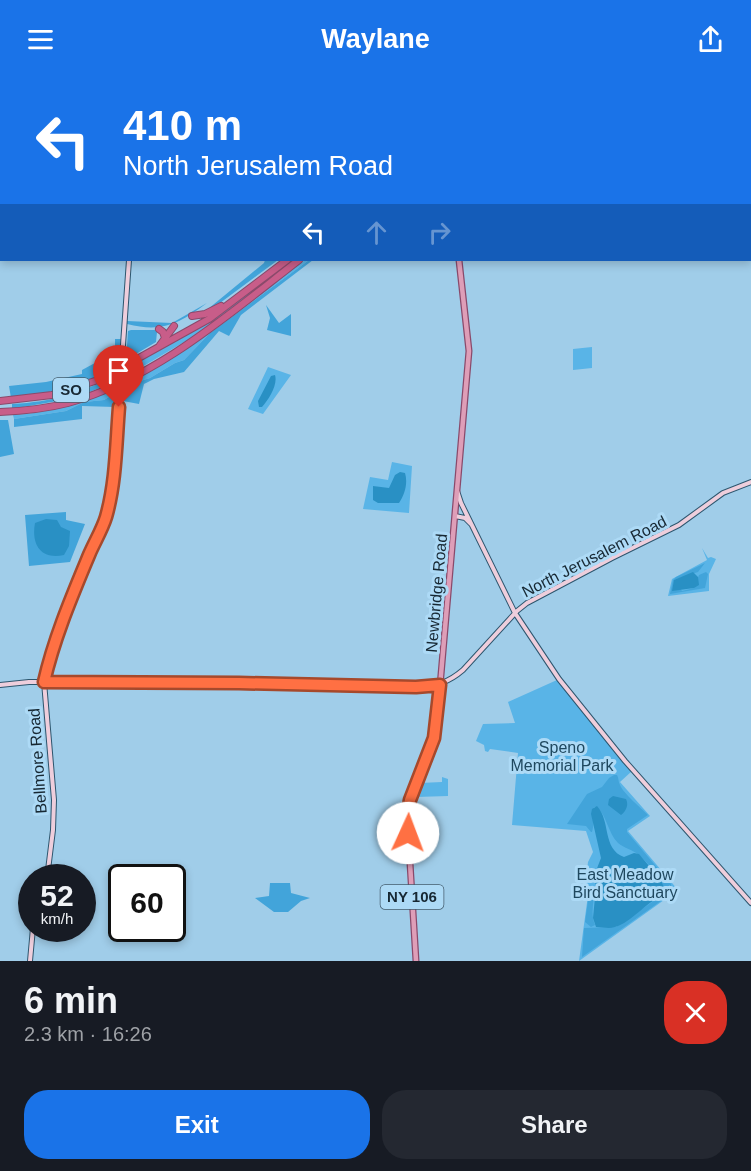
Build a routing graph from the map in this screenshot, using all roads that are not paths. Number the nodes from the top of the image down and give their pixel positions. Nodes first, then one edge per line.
1 (129, 261) edge
2 (286, 261) edge
3 (298, 261) edge
4 (459, 261) edge
5 (240, 296) junction
6 (192, 316) dead end
7 (174, 326) dead end
8 (159, 329) dead end
9 (165, 338) junction
10 (152, 352) junction
11 (0, 401) edge
12 (0, 412) edge
13 (751, 482) edge
14 (457, 490) junction
15 (455, 516) junction
16 (472, 525) junction
17 (515, 613) junction
18 (44, 682) junction
19 (0, 685) edge
20 (440, 685) junction
21 (49, 864) edge
22 (751, 903) edge
23 (32, 942) edge
24 (30, 961) edge
25 (416, 961) edge

1 - 18 main road, Bellmore Road, bridge
2 - 5 highway, SO
3 - 12 highway, SO
4 - 14 main road, Newbridge Road / NY 106
5 - 6 highway
5 - 10 highway, SO
7 - 9 highway
8 - 9 highway
9 - 10 highway
10 - 11 highway, SO
13 - 17 main road, North Jerusalem Road
14 - 15 main road, Newbridge Road / NY 106
14 - 16 main road
15 - 16 main road
15 - 20 main road, Newbridge Road / NY 106
16 - 17 main road
17 - 20 main road, North Jerusalem Road
17 - 22 main road
18 - 19 main road
18 - 20 main road
18 - 21 main road, Bellmore Road
20 - 25 main road, Newbridge Road / NY 106
23 - 24 main road

